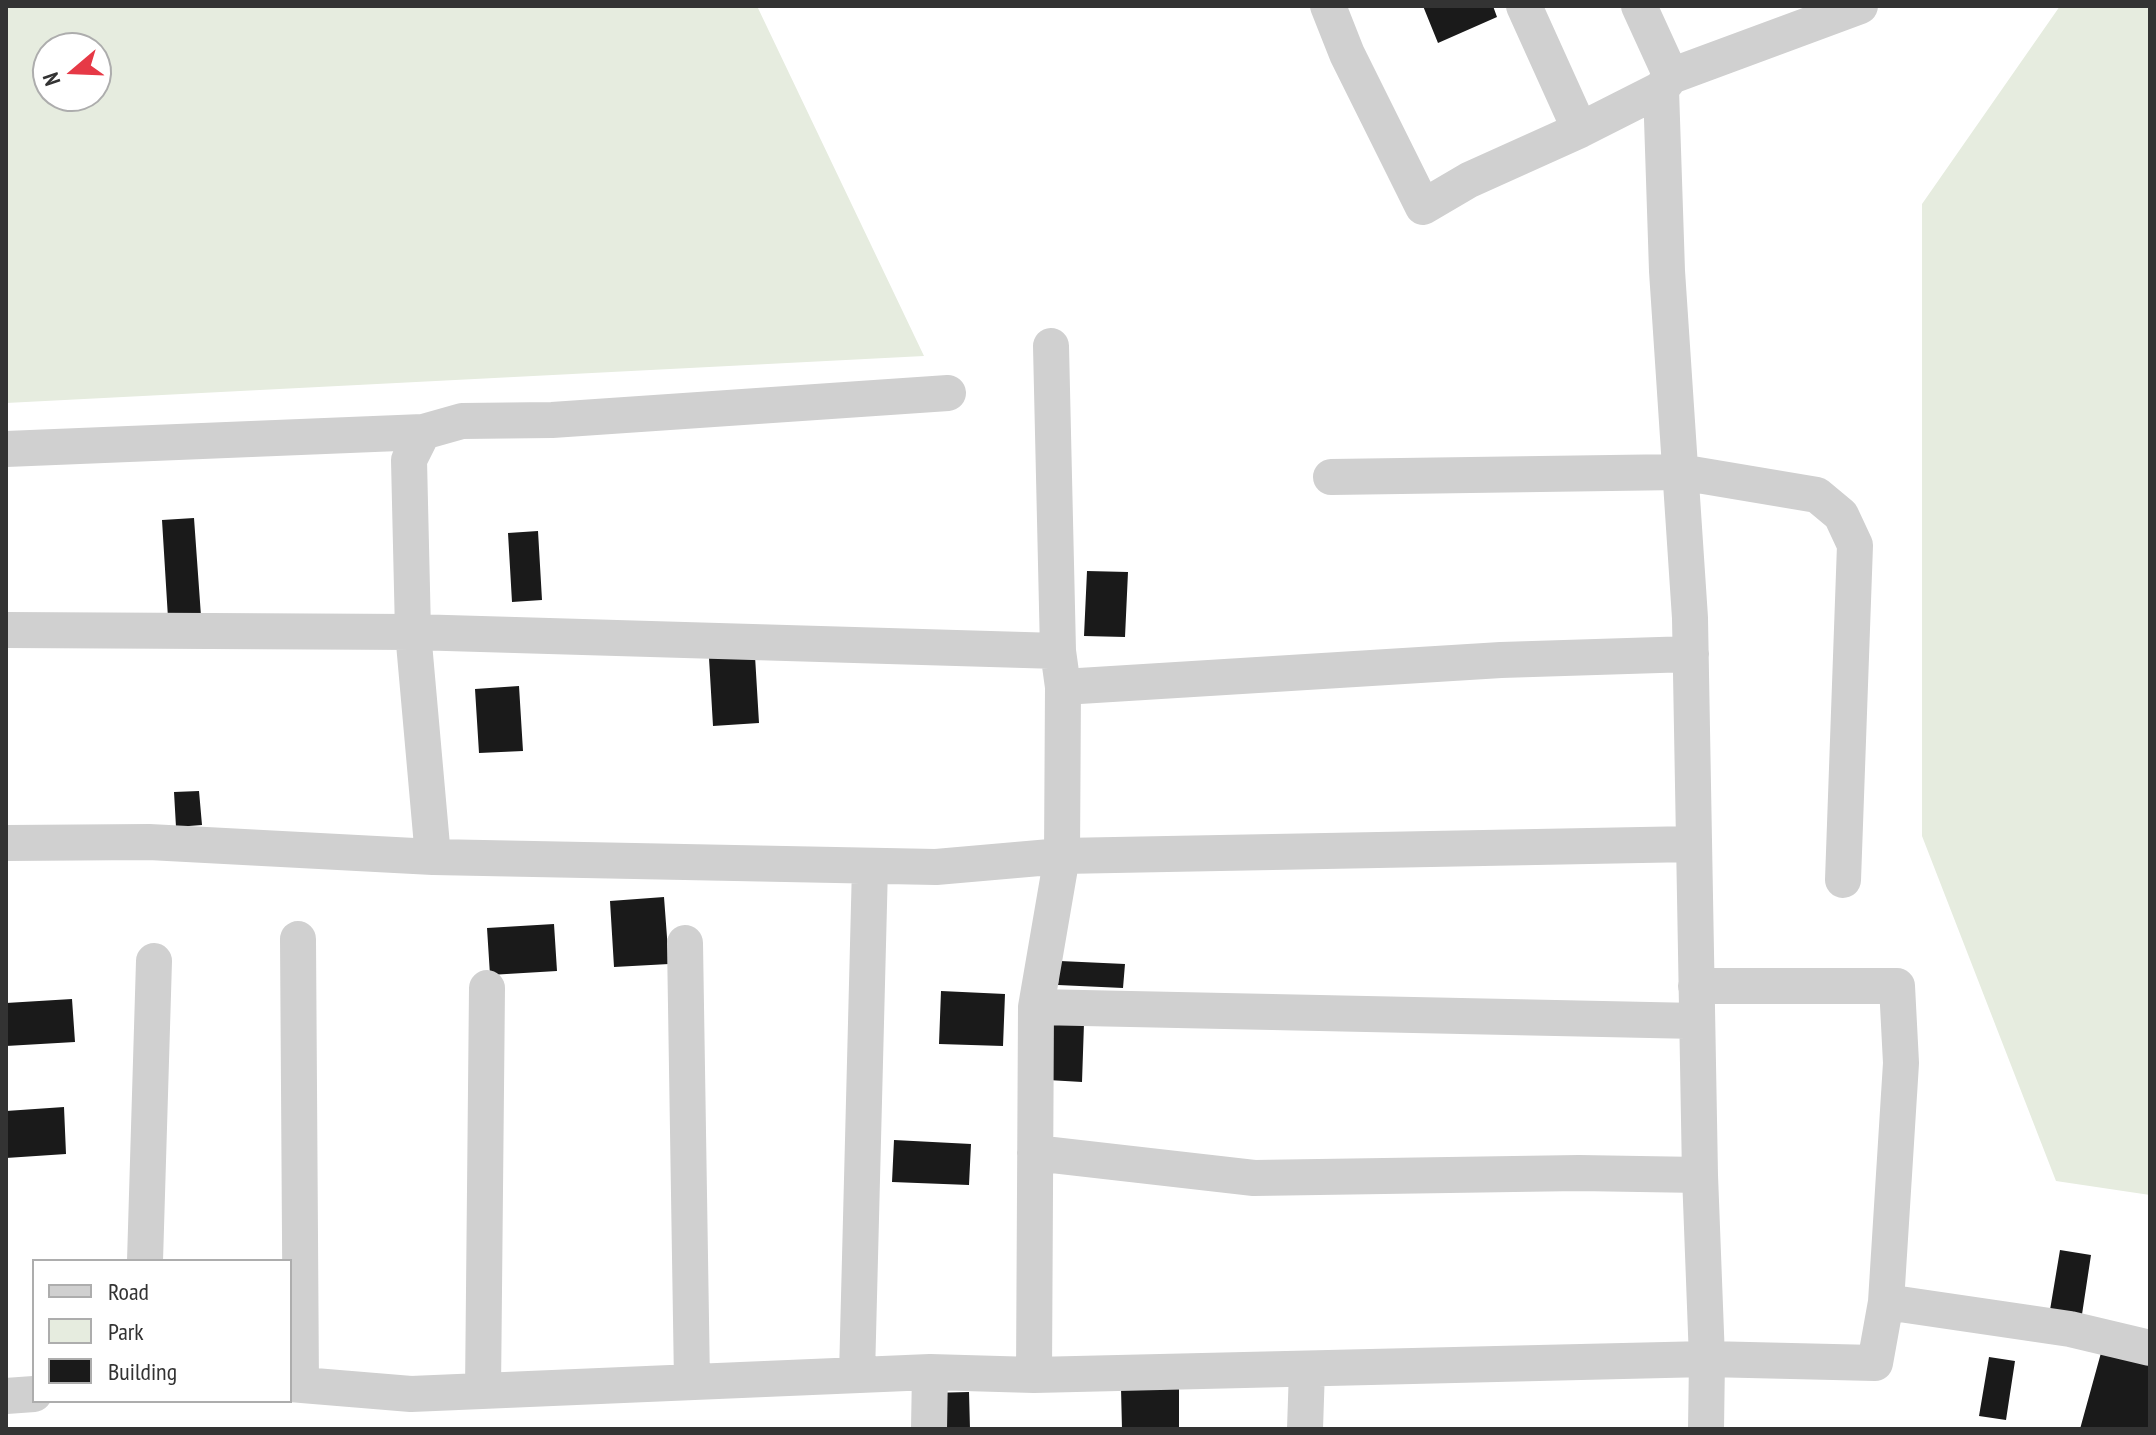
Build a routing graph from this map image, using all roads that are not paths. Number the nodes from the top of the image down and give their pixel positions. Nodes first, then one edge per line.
1 (1328, 6) edge
2 (1524, 6) edge
3 (1639, 6) edge
4 (1860, 6) edge
5 (1666, 82) junction
6 (1580, 130) junction
7 (1051, 346) dead end
8 (948, 393) dead end
9 (423, 432) junction
10 (6, 449) edge
11 (1680, 472) junction
12 (1331, 477) dead end
13 (6, 630) edge
14 (413, 632) junction
15 (1058, 651) junction
16 (1691, 654) junction
17 (1063, 687) junction
18 (6, 843) edge
19 (1694, 844) junction
20 (1062, 856) junction
21 (433, 857) junction
22 (870, 866) junction
23 (1843, 880) dead end
24 (298, 939) dead end
25 (685, 943) dead end
26 (154, 961) dead end
27 (487, 988) dead end
28 (1696, 1004) junction
29 (1036, 1007) junction
30 (1035, 1153) junction
31 (1700, 1175) junction
32 (145, 1259) edge
33 (1886, 1302) junction
34 (2150, 1348) edge
35 (1707, 1359) junction
36 (1307, 1369) junction
37 (930, 1372) junction
38 (857, 1375) junction
39 (1034, 1375) junction
40 (692, 1382) junction
41 (295, 1385) edge
42 (483, 1391) junction
43 (32, 1394) edge
44 (6, 1396) edge
45 (929, 1429) edge
46 (1305, 1429) edge
47 (1706, 1429) edge

1 - 6 street
2 - 6 street
3 - 5 street
4 - 5 street
5 - 6 street
5 - 11 street
7 - 15 street
8 - 9 street
9 - 10 street
9 - 14 street
11 - 12 street
11 - 16 street
11 - 23 street
13 - 14 street
14 - 15 street
14 - 21 street
15 - 17 street
16 - 17 street
16 - 19 street
17 - 20 street
18 - 21 street
19 - 20 street
19 - 28 street
20 - 22 street
20 - 29 street
21 - 22 street
22 - 38 street
24 - 41 street
25 - 40 street
26 - 32 street
27 - 42 street
28 - 29 street
28 - 31 street
28 - 33 street
29 - 30 street
30 - 31 street
30 - 39 street
31 - 35 street
33 - 34 street
33 - 35 street
35 - 36 street
35 - 47 street
36 - 39 street
36 - 46 street
37 - 38 street
37 - 39 street
37 - 45 street
38 - 40 street
40 - 42 street
41 - 42 street
43 - 44 street

